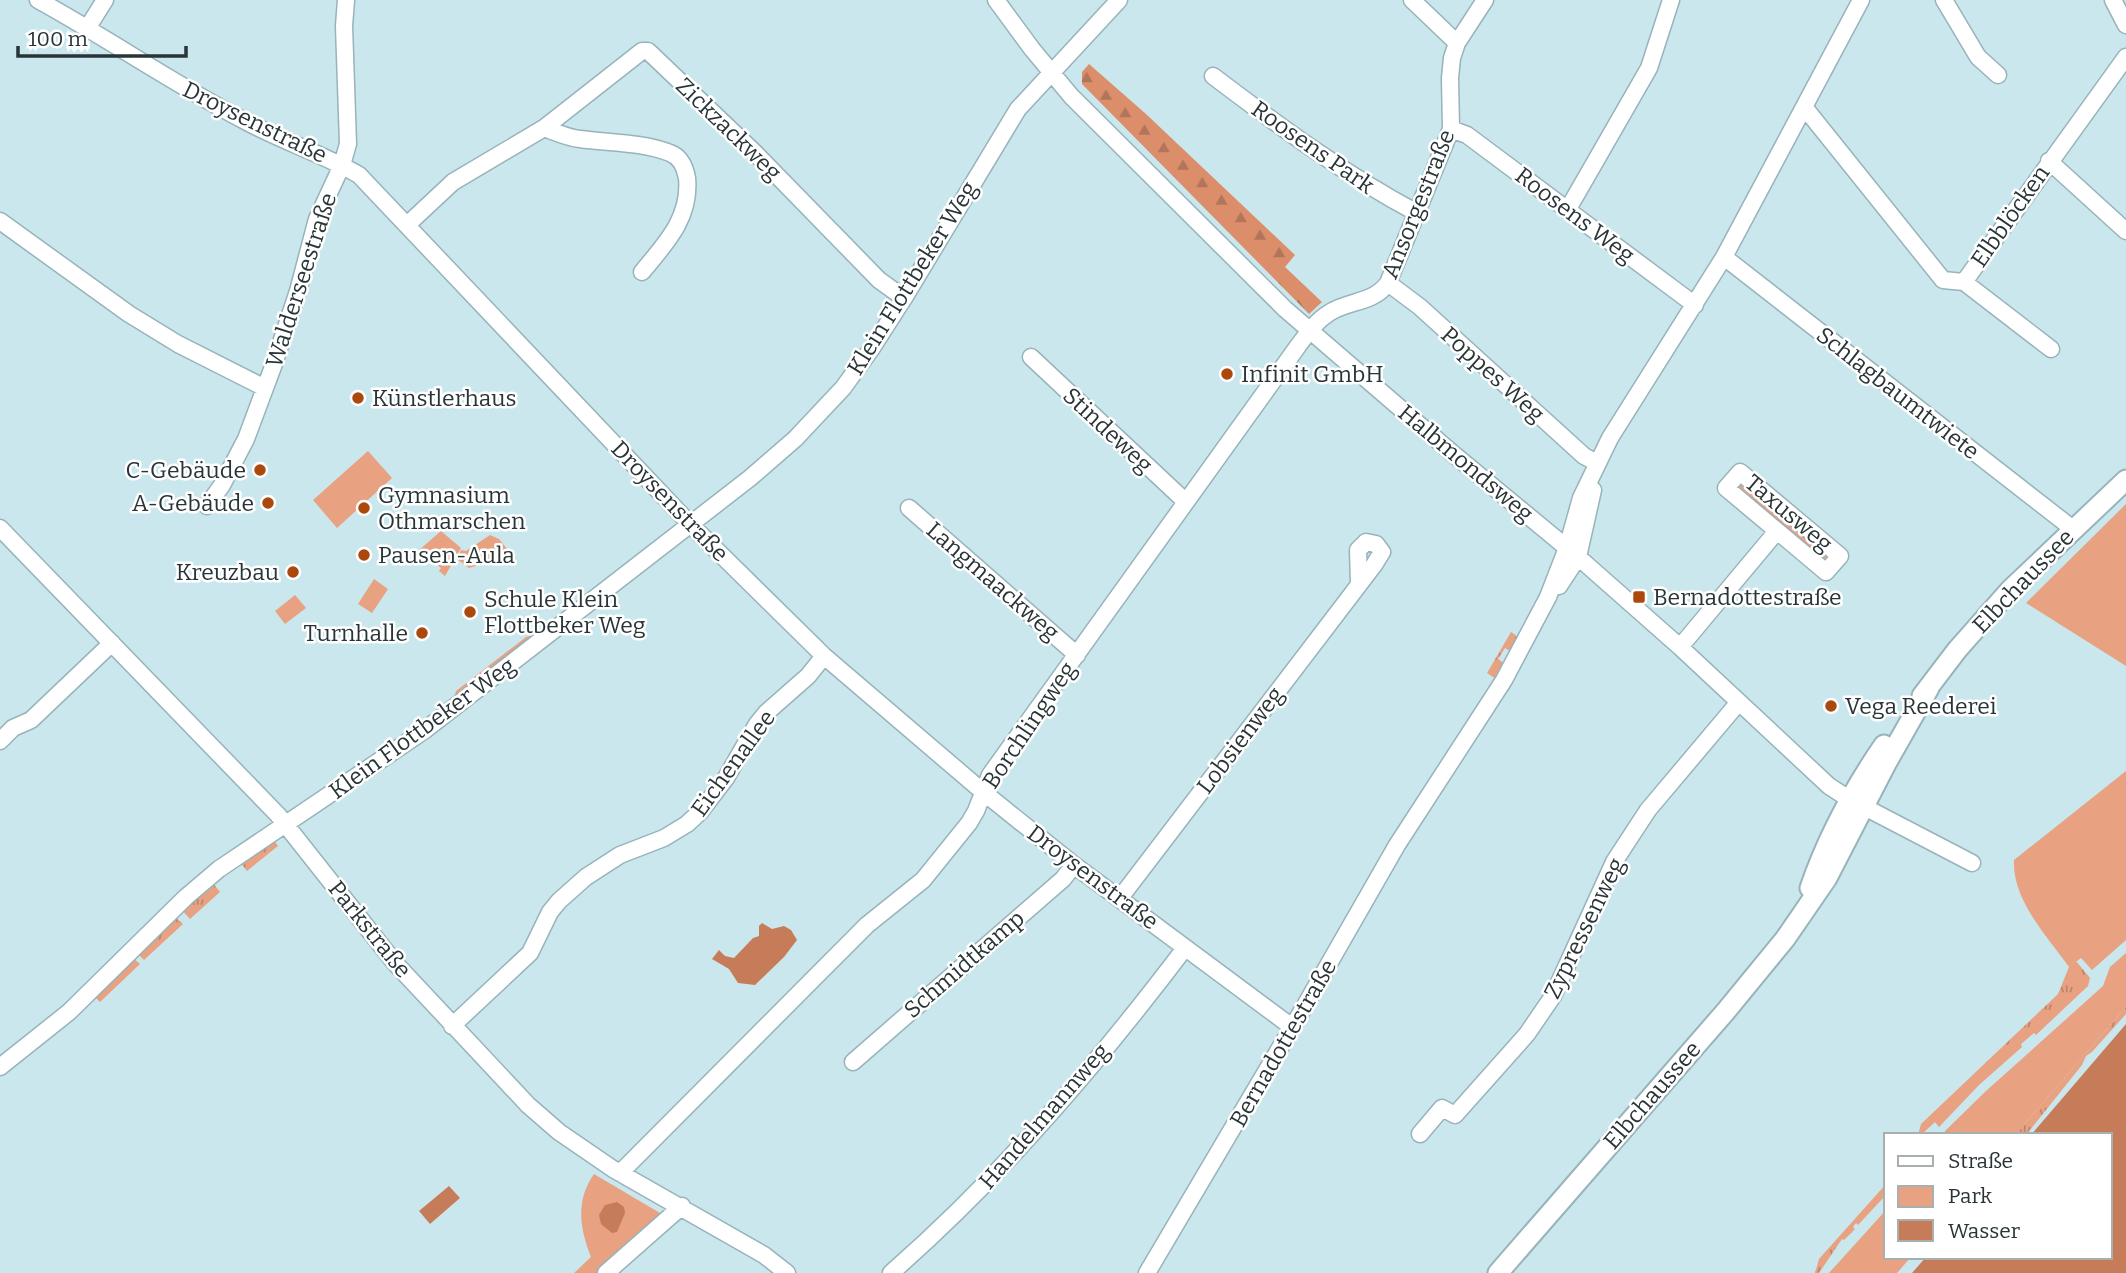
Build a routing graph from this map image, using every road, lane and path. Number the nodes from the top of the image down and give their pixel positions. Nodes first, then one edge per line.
1 (38, 0) edge
2 (105, 0) edge
3 (346, 0) edge
4 (996, 0) edge
5 (1119, 0) edge
6 (1412, 0) edge
7 (1485, 0) edge
8 (1671, 0) edge
9 (1861, 0) edge
10 (1944, 0) edge
11 (2113, 0) edge
12 (2126, 25) edge
13 (88, 27) junction
14 (1457, 43) junction
15 (2126, 57) edge
16 (1052, 73) junction
17 (1998, 75) dead end
18 (1213, 76) dead end
19 (1805, 108) junction
20 (544, 128) junction
21 (1451, 129) junction
22 (2049, 161) junction
23 (342, 165) junction
24 (1568, 209) junction
25 (1417, 213) junction
26 (0, 221) edge
27 (407, 225) junction
28 (2126, 231) edge
29 (1724, 257) junction
30 (642, 272) dead end
31 (1964, 282) junction
32 (1388, 284) junction
33 (904, 298) junction
34 (1695, 305) junction
35 (1310, 331) junction
36 (2052, 349) dead end
37 (1031, 357) dead end
38 (265, 388) junction
39 (1597, 463) junction
40 (2126, 480) edge
41 (1186, 502) junction
42 (207, 506) dead end
43 (909, 508) dead end
44 (691, 525) junction
45 (0, 528) edge
46 (2073, 529) junction
47 (1777, 531) junction
48 (1573, 552) junction
49 (1359, 583) dead end
50 (112, 643) junction
51 (1680, 647) junction
52 (1077, 654) junction
53 (824, 656) junction
54 (1739, 702) junction
55 (0, 741) edge
56 (982, 792) junction
57 (1856, 803) junction
58 (286, 824) junction
59 (1972, 863) dead end
60 (1074, 865) junction
61 (1120, 898) junction
62 (1185, 948) junction
63 (452, 1026) junction
64 (1292, 1027) junction
65 (853, 1062) dead end
66 (0, 1067) edge
67 (1420, 1134) dead end
68 (620, 1173) junction
69 (681, 1206) junction
70 (606, 1273) edge
71 (788, 1273) edge
72 (891, 1273) edge
73 (1147, 1273) edge
74 (1498, 1273) edge

1 - 13 street, Droysenstraße
2 - 13 street
3 - 23 street, Walderseestraße
4 - 16 street, Halbmondsweg
5 - 16 street, Klein Flottbeker Weg
6 - 14 street
7 - 14 street, Ansorgestraße
8 - 24 street
9 - 19 street, Bernadottestraße
10 - 17 street
11 - 12 street
13 - 23 street, Droysenstraße
14 - 21 street, Ansorgestraße
15 - 22 street, Elbblöcken
16 - 33 street, Klein Flottbeker Weg
16 - 35 street, Halbmondsweg
18 - 25 street, Roosens Park
19 - 29 street, Bernadottestraße
19 - 31 street, Elbblöcken
20 - 27 street, Zickzackweg
20 - 30 street
20 - 33 street, Zickzackweg
21 - 24 street, Roosens Weg
21 - 25 street, Ansorgestraße
22 - 28 street
22 - 31 street, Elbblöcken
23 - 27 street, Droysenstraße
23 - 38 street, Walderseestraße
24 - 34 street, Roosens Weg
25 - 32 street, Ansorgestraße
26 - 38 street
27 - 44 street, Droysenstraße
29 - 34 street, Bernadottestraße
29 - 46 street, Schlagbaumtwiete
31 - 36 street
32 - 35 street, Ansorgestraße
32 - 39 street, Poppes Weg
33 - 44 street, Klein Flottbeker Weg
34 - 39 street, Bernadottestraße
35 - 41 street, Borchlingweg
35 - 48 street, Halbmondsweg
37 - 41 street, Stindeweg
38 - 42 street, Walderseestraße
39 - 48 street, Bernadottestraße
40 - 46 main road, Elbchaussee
41 - 52 street, Borchlingweg
43 - 52 street, Langmaackweg
44 - 53 street, Droysenstraße
44 - 58 street, Klein Flottbeker Weg
45 - 50 street, Parkstraße
46 - 57 main road, Elbchaussee
47 - 47 street, Taxusweg
47 - 51 street, Taxusweg
48 - 51 street, Halbmondsweg
48 - 64 street, Bernadottestraße
49 - 61 street, Lobsienweg
50 - 55 street
50 - 58 street, Parkstraße
51 - 54 street, Halbmondsweg
52 - 56 street, Borchlingweg
53 - 56 street, Droysenstraße
53 - 63 street, Eichenallee
54 - 57 street, Halbmondsweg
54 - 67 street, Zypressenweg
56 - 60 street, Droysenstraße
56 - 68 street, Borchlingweg
57 - 59 street, Halbmondsweg
57 - 74 main road, Elbchaussee
58 - 63 street, Parkstraße
58 - 66 street, Klein Flottbeker Weg
60 - 61 street, Droysenstraße
60 - 65 street, Schmidtkamp
61 - 62 street, Droysenstraße
62 - 64 street, Droysenstraße
62 - 72 street, Handelmannweg
63 - 68 street, Parkstraße
64 - 73 street, Bernadottestraße
68 - 69 street, Parkstraße
69 - 70 street
69 - 71 street, Parkstraße

